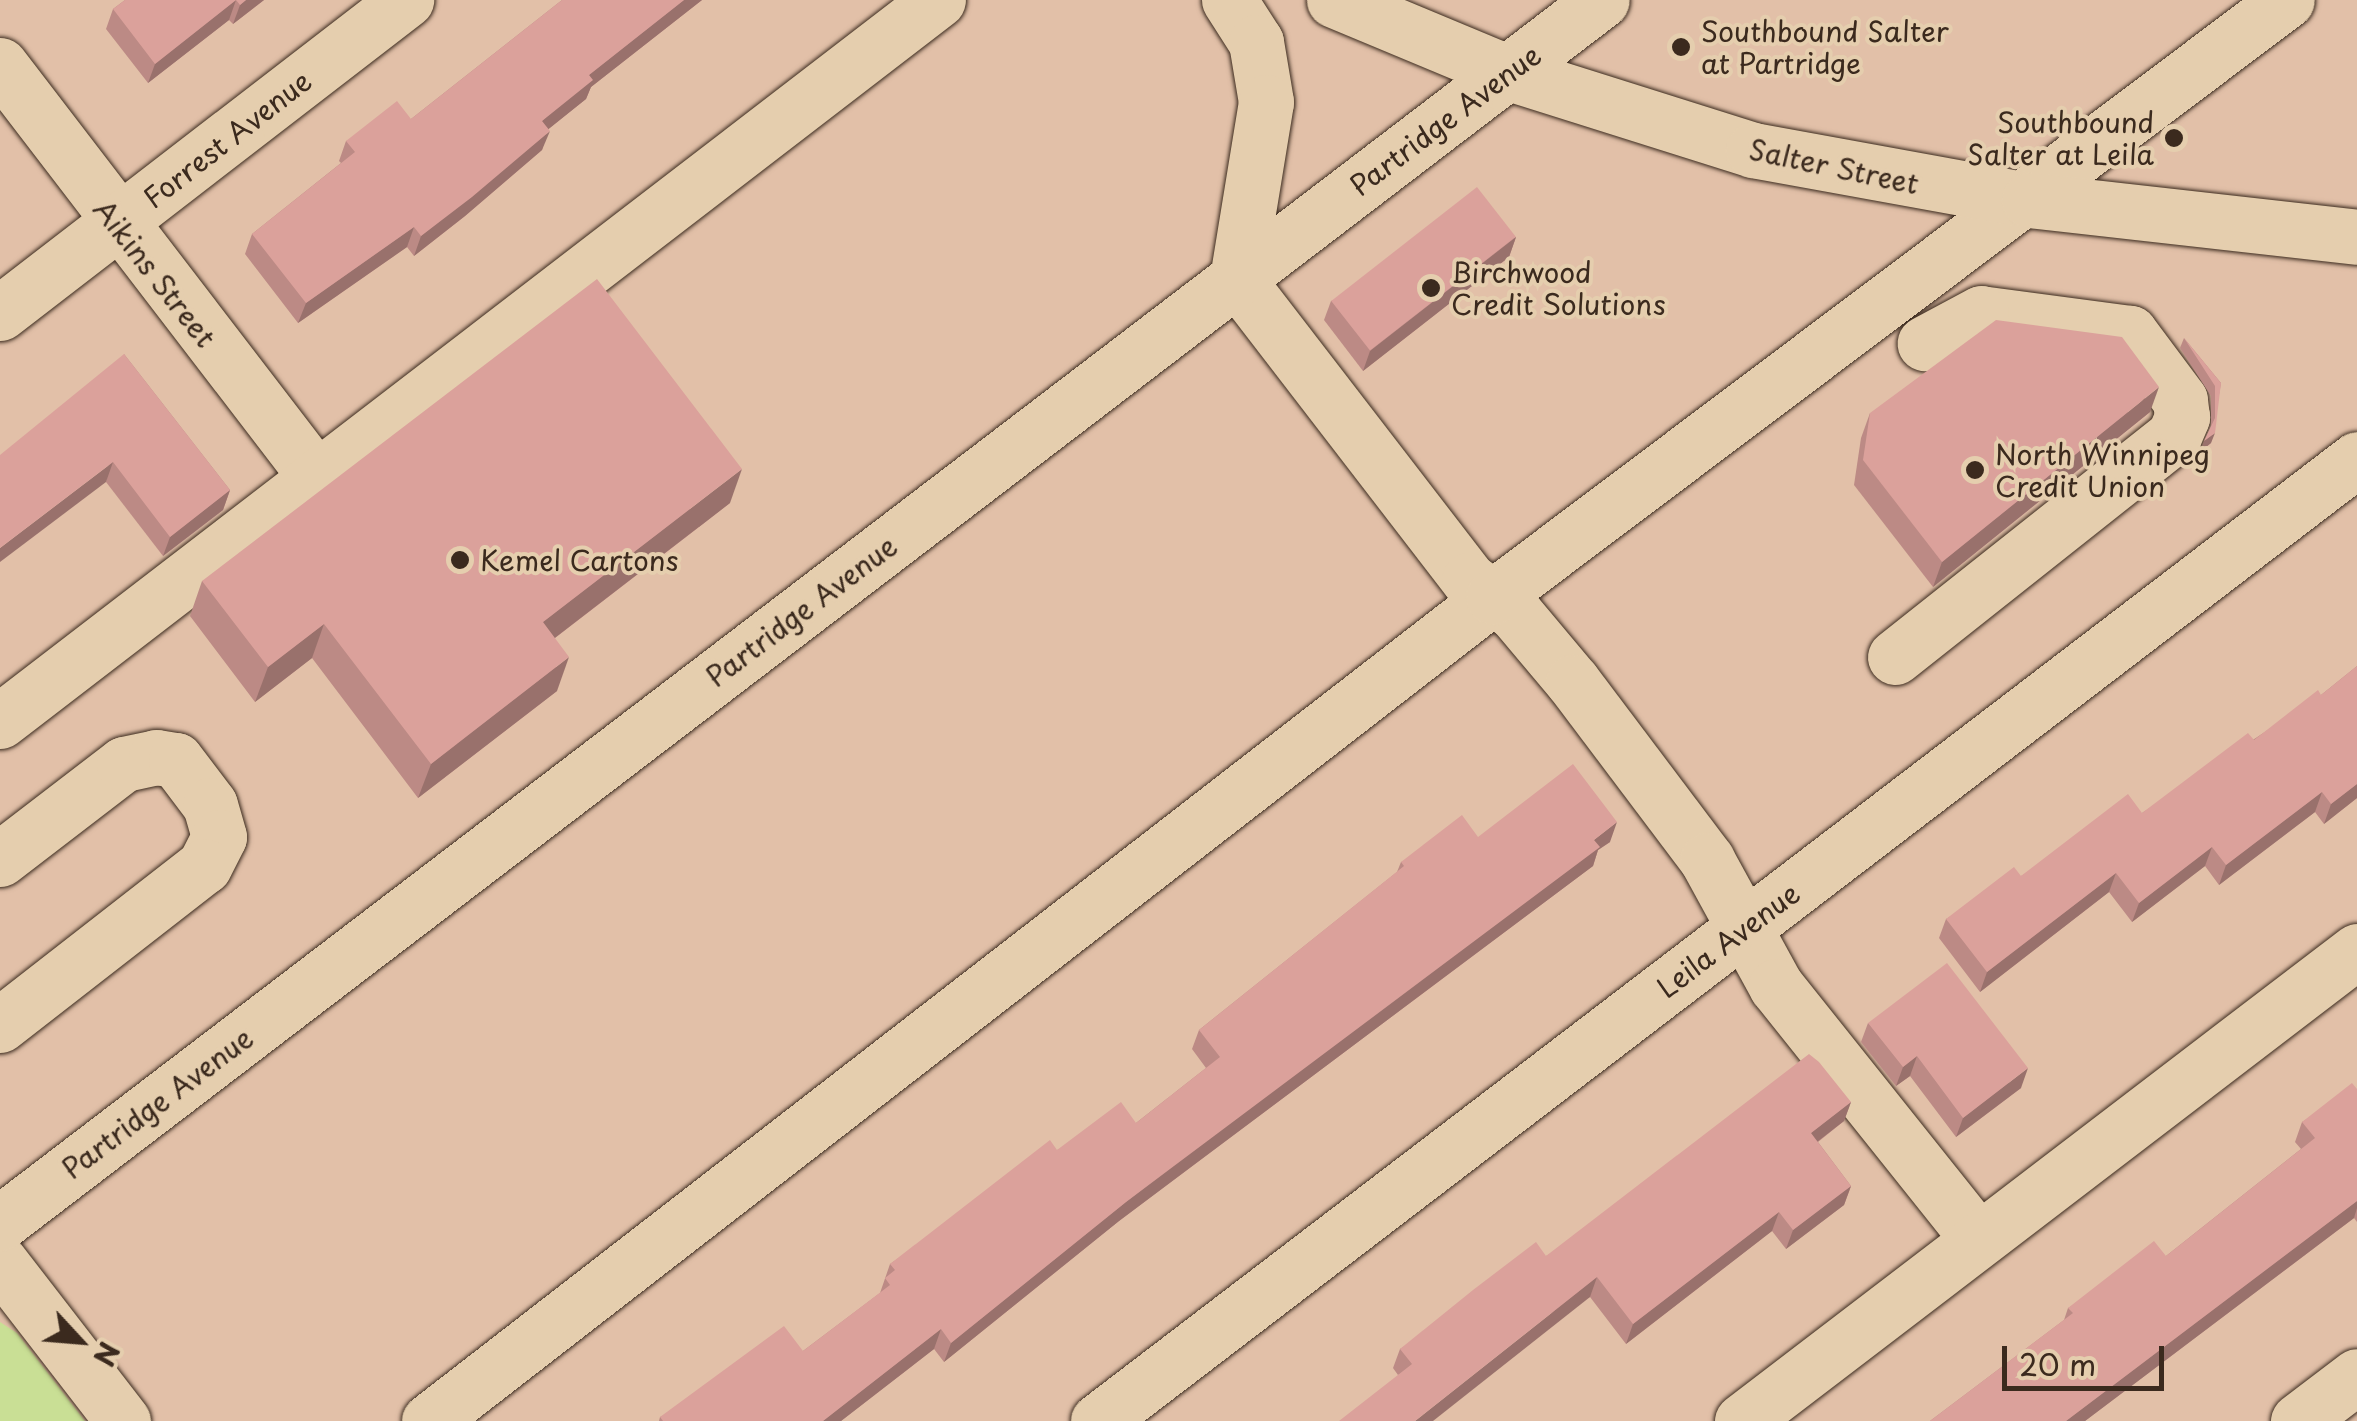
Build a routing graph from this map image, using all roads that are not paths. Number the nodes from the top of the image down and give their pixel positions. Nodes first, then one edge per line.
1 (406, 0) edge
2 (938, 0) edge
3 (1229, 0) edge
4 (1334, 0) edge
5 (1602, 0) edge
6 (2287, 0) edge
7 (0, 66) edge
8 (1508, 73) junction
9 (2029, 200) junction
10 (116, 225) junction
11 (2357, 237) edge
12 (1237, 279) junction
13 (0, 313) edge
14 (1926, 343) dead end
15 (2357, 459) edge
16 (316, 476) junction
17 (1493, 597) junction
18 (1894, 657) dead end
19 (0, 721) edge
20 (0, 860) edge
21 (1744, 928) junction
22 (2357, 951) edge
23 (0, 1025) edge
24 (0, 1223) edge
25 (1977, 1238) junction
26 (0, 1262) edge
27 (2357, 1376) edge
28 (123, 1421) edge
29 (429, 1421) edge
30 (1098, 1421) edge
31 (1742, 1421) edge
32 (2298, 1421) edge

1 - 10 main road, Forrest Avenue
2 - 16 main road
3 - 12 main road
4 - 8 main road, Salter Street
5 - 8 main road, Partridge Avenue
6 - 9 main road
7 - 10 main road, Aikins Street
8 - 9 main road, Salter Street
8 - 12 main road, Partridge Avenue
9 - 11 main road, Salter Street
9 - 17 main road
10 - 13 main road, Forrest Avenue
10 - 16 main road, Aikins Street
12 - 17 main road
12 - 24 main road, Partridge Avenue
14 - 18 main road
15 - 21 main road, Leila Avenue
16 - 19 main road
17 - 21 main road
17 - 29 main road
20 - 23 main road
21 - 25 main road
21 - 30 main road, Leila Avenue
22 - 25 main road
25 - 31 main road
26 - 28 main road
27 - 32 main road

